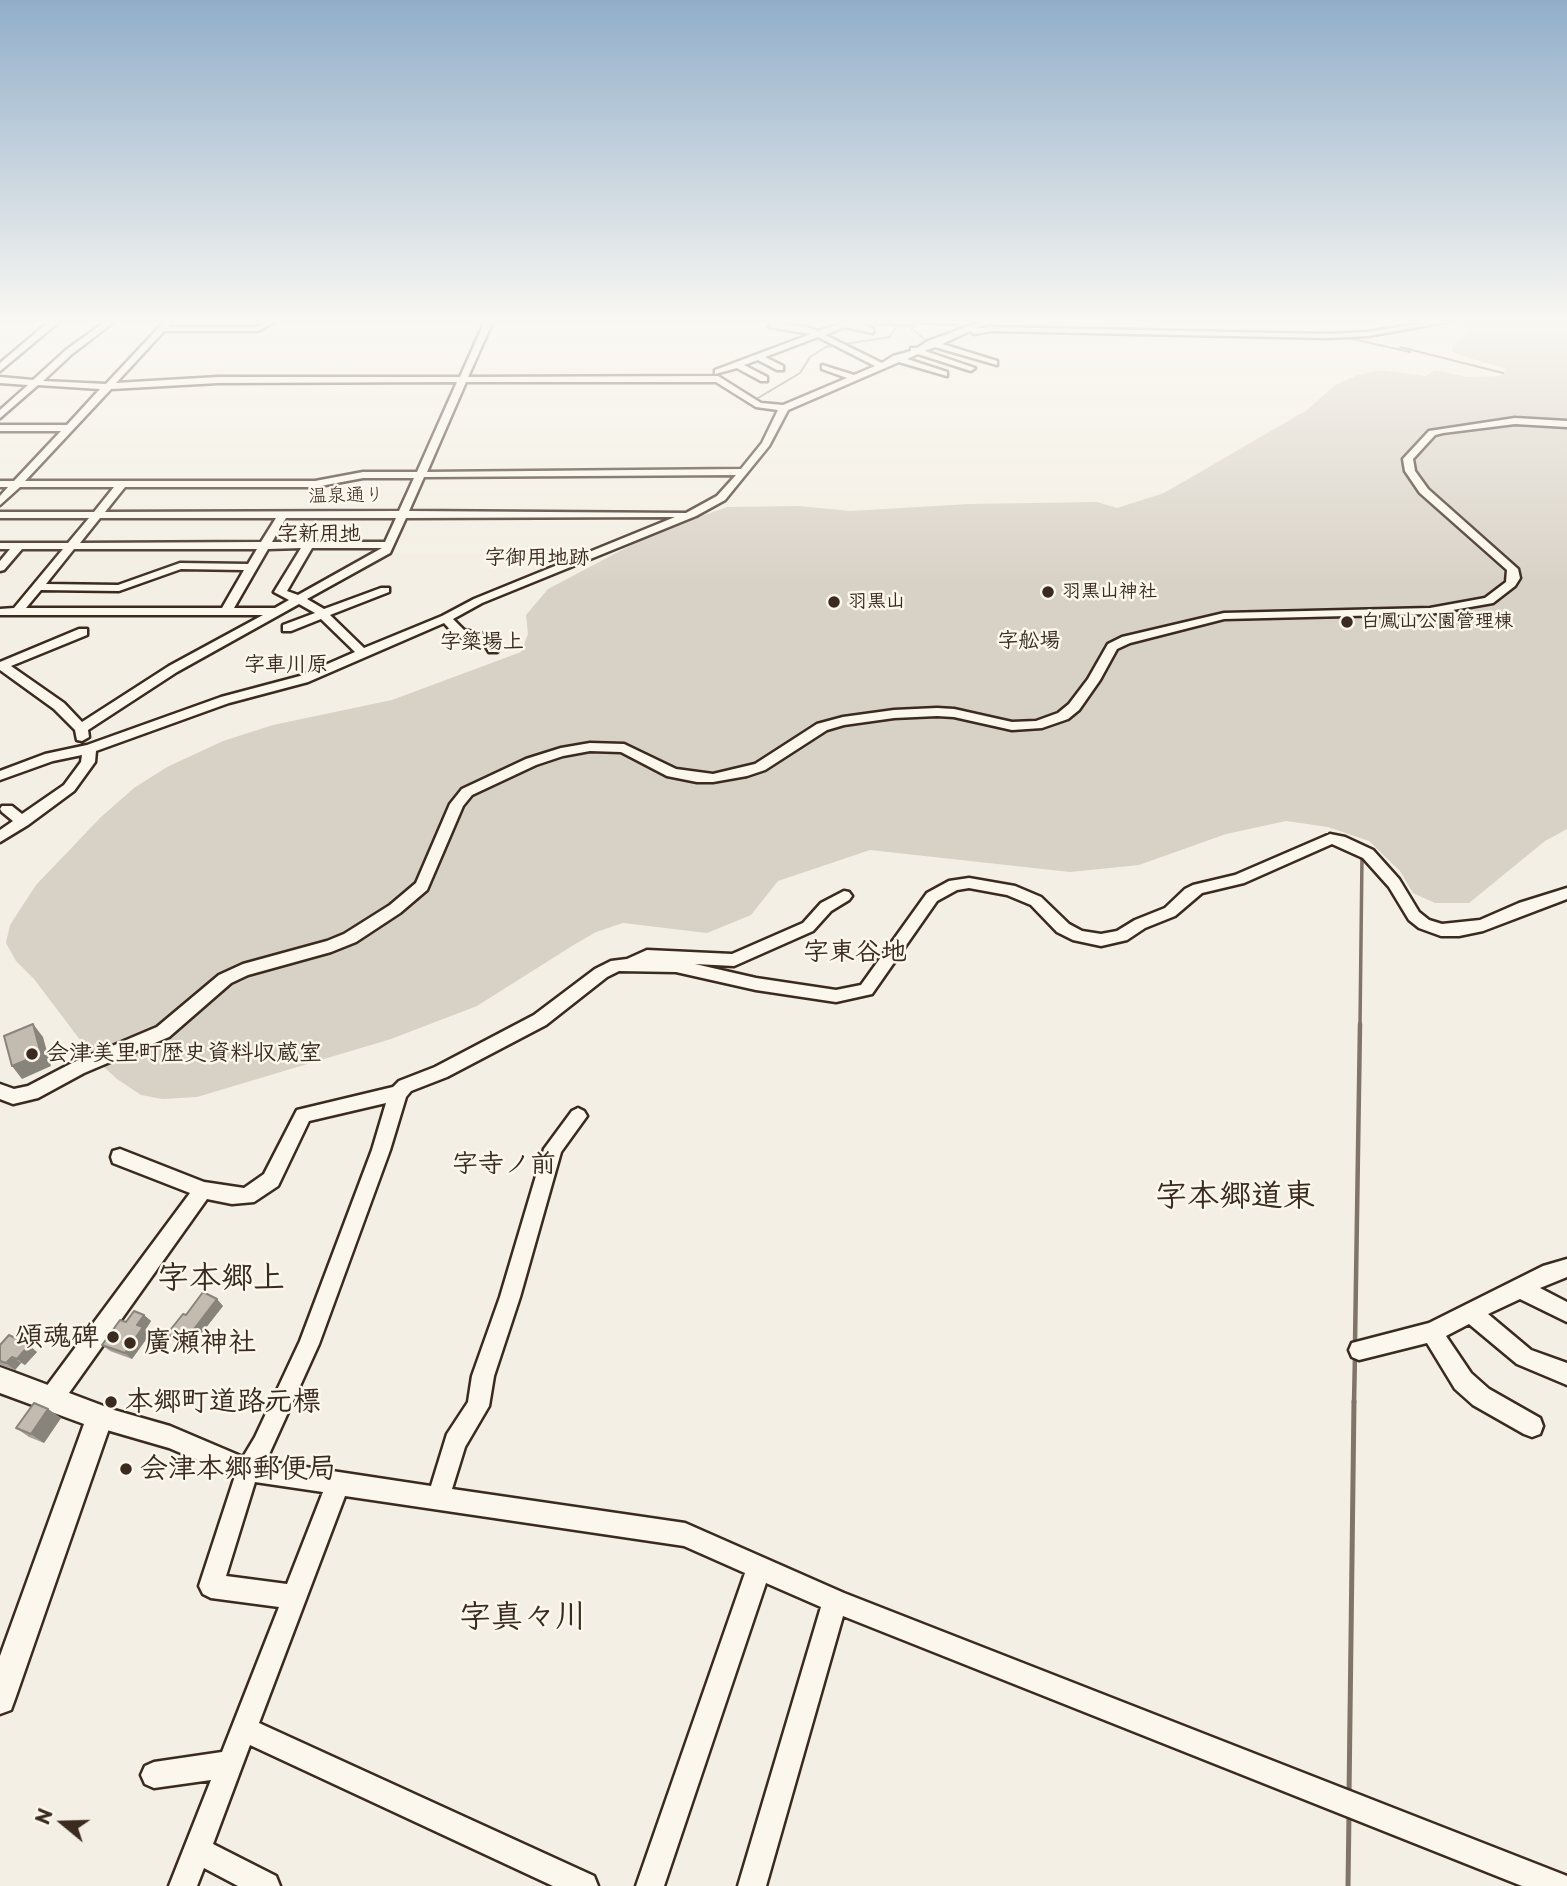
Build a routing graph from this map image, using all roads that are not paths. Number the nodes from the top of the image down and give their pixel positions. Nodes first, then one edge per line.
1 (87, 409) edge
2 (450, 409) edge
3 (783, 409) edge
4 (1567, 424) edge
5 (0, 428) edge
6 (69, 428) junction
7 (744, 472) junction
8 (422, 473) junction
9 (123, 483) junction
10 (0, 484) edge
11 (17, 484) junction
12 (0, 502) edge
13 (403, 513) junction
14 (283, 514) junction
15 (692, 514) junction
16 (0, 515) edge
17 (97, 515) junction
18 (19, 545) junction
19 (71, 545) junction
20 (265, 545) junction
21 (309, 545) junction
22 (389, 545) junction
23 (0, 546) edge
24 (252, 567) junction
25 (0, 568) edge
26 (37, 587) junction
27 (385, 590) dead end
28 (298, 600) junction
29 (86, 611) junction
30 (226, 611) junction
31 (277, 611) junction
32 (17, 612) junction
33 (1, 613) edge
34 (324, 615) junction
35 (446, 618) junction
36 (287, 628) dead end
37 (493, 649) dead end
38 (363, 653) junction
39 (1, 665) edge
40 (81, 729) junction
41 (87, 749) junction
42 (0, 776) edge
43 (78, 778) junction
44 (95, 781) dead end
45 (6, 809) dead end
46 (23, 822) junction
47 (0, 837) edge
48 (1566, 894) edge
49 (844, 896) dead end
50 (629, 966) junction
51 (0, 1091) edge
52 (398, 1093) junction
53 (578, 1116) dead end
54 (120, 1157) dead end
55 (203, 1190) junction
56 (1567, 1268) edge
57 (1519, 1288) junction
58 (1567, 1312) edge
59 (1472, 1314) junction
60 (1432, 1332) junction
61 (1359, 1350) dead end
62 (1567, 1374) edge
63 (0, 1380) edge
64 (51, 1399) junction
65 (100, 1417) junction
66 (1532, 1426) dead end
67 (248, 1470) junction
68 (338, 1484) junction
69 (438, 1499) junction
70 (759, 1568) junction
71 (294, 1597) junction
72 (835, 1601) junction
73 (1, 1692) edge
74 (244, 1729) junction
75 (231, 1764) junction
76 (154, 1775) dead end
77 (197, 1850) junction
78 (183, 1886) edge
79 (266, 1886) edge
80 (584, 1886) edge
81 (650, 1886) edge
82 (752, 1886) edge
83 (1557, 1886) edge

1 - 6 street
2 - 8 street
3 - 7 street
4 - 51 street
5 - 6 street
6 - 11 street
7 - 8 street
7 - 15 street
8 - 9 street
8 - 13 street
9 - 11 street
9 - 17 street
10 - 11 street
11 - 12 street
13 - 14 street, 温泉通り
13 - 15 street, 温泉通り
13 - 22 street
14 - 17 street, 温泉通り
14 - 20 street
15 - 35 street
16 - 17 street, 温泉通り
17 - 19 street
18 - 19 street
18 - 23 street
18 - 25 street
19 - 20 street
19 - 26 street
20 - 21 street
20 - 24 street
21 - 22 street
21 - 28 street
22 - 28 street
24 - 26 street
24 - 30 street
26 - 32 street
27 - 34 street
28 - 31 street
28 - 34 street
29 - 30 street
29 - 32 street
29 - 39 street
30 - 31 street
31 - 40 street
32 - 33 street
34 - 36 street
34 - 38 street
35 - 37 street
35 - 38 street
38 - 41 street
39 - 40 street
40 - 41 street
41 - 42 street
41 - 43 street
43 - 44 street
43 - 46 street
45 - 46 street
46 - 47 street
48 - 50 street
49 - 50 street
50 - 52 street
52 - 55 street
52 - 67 street
53 - 69 street
54 - 55 street
55 - 64 street
56 - 57 street
57 - 58 street
57 - 59 street
59 - 60 street
59 - 62 street
60 - 61 street
60 - 66 street
63 - 64 main road
64 - 65 main road
65 - 67 street
65 - 73 main road
67 - 68 street
67 - 71 street
68 - 69 street
68 - 71 street
69 - 70 street
70 - 72 street
70 - 81 street
71 - 74 street
72 - 82 street
72 - 83 street
74 - 75 street
74 - 80 street
75 - 76 street
75 - 77 street
77 - 78 street
77 - 79 street

